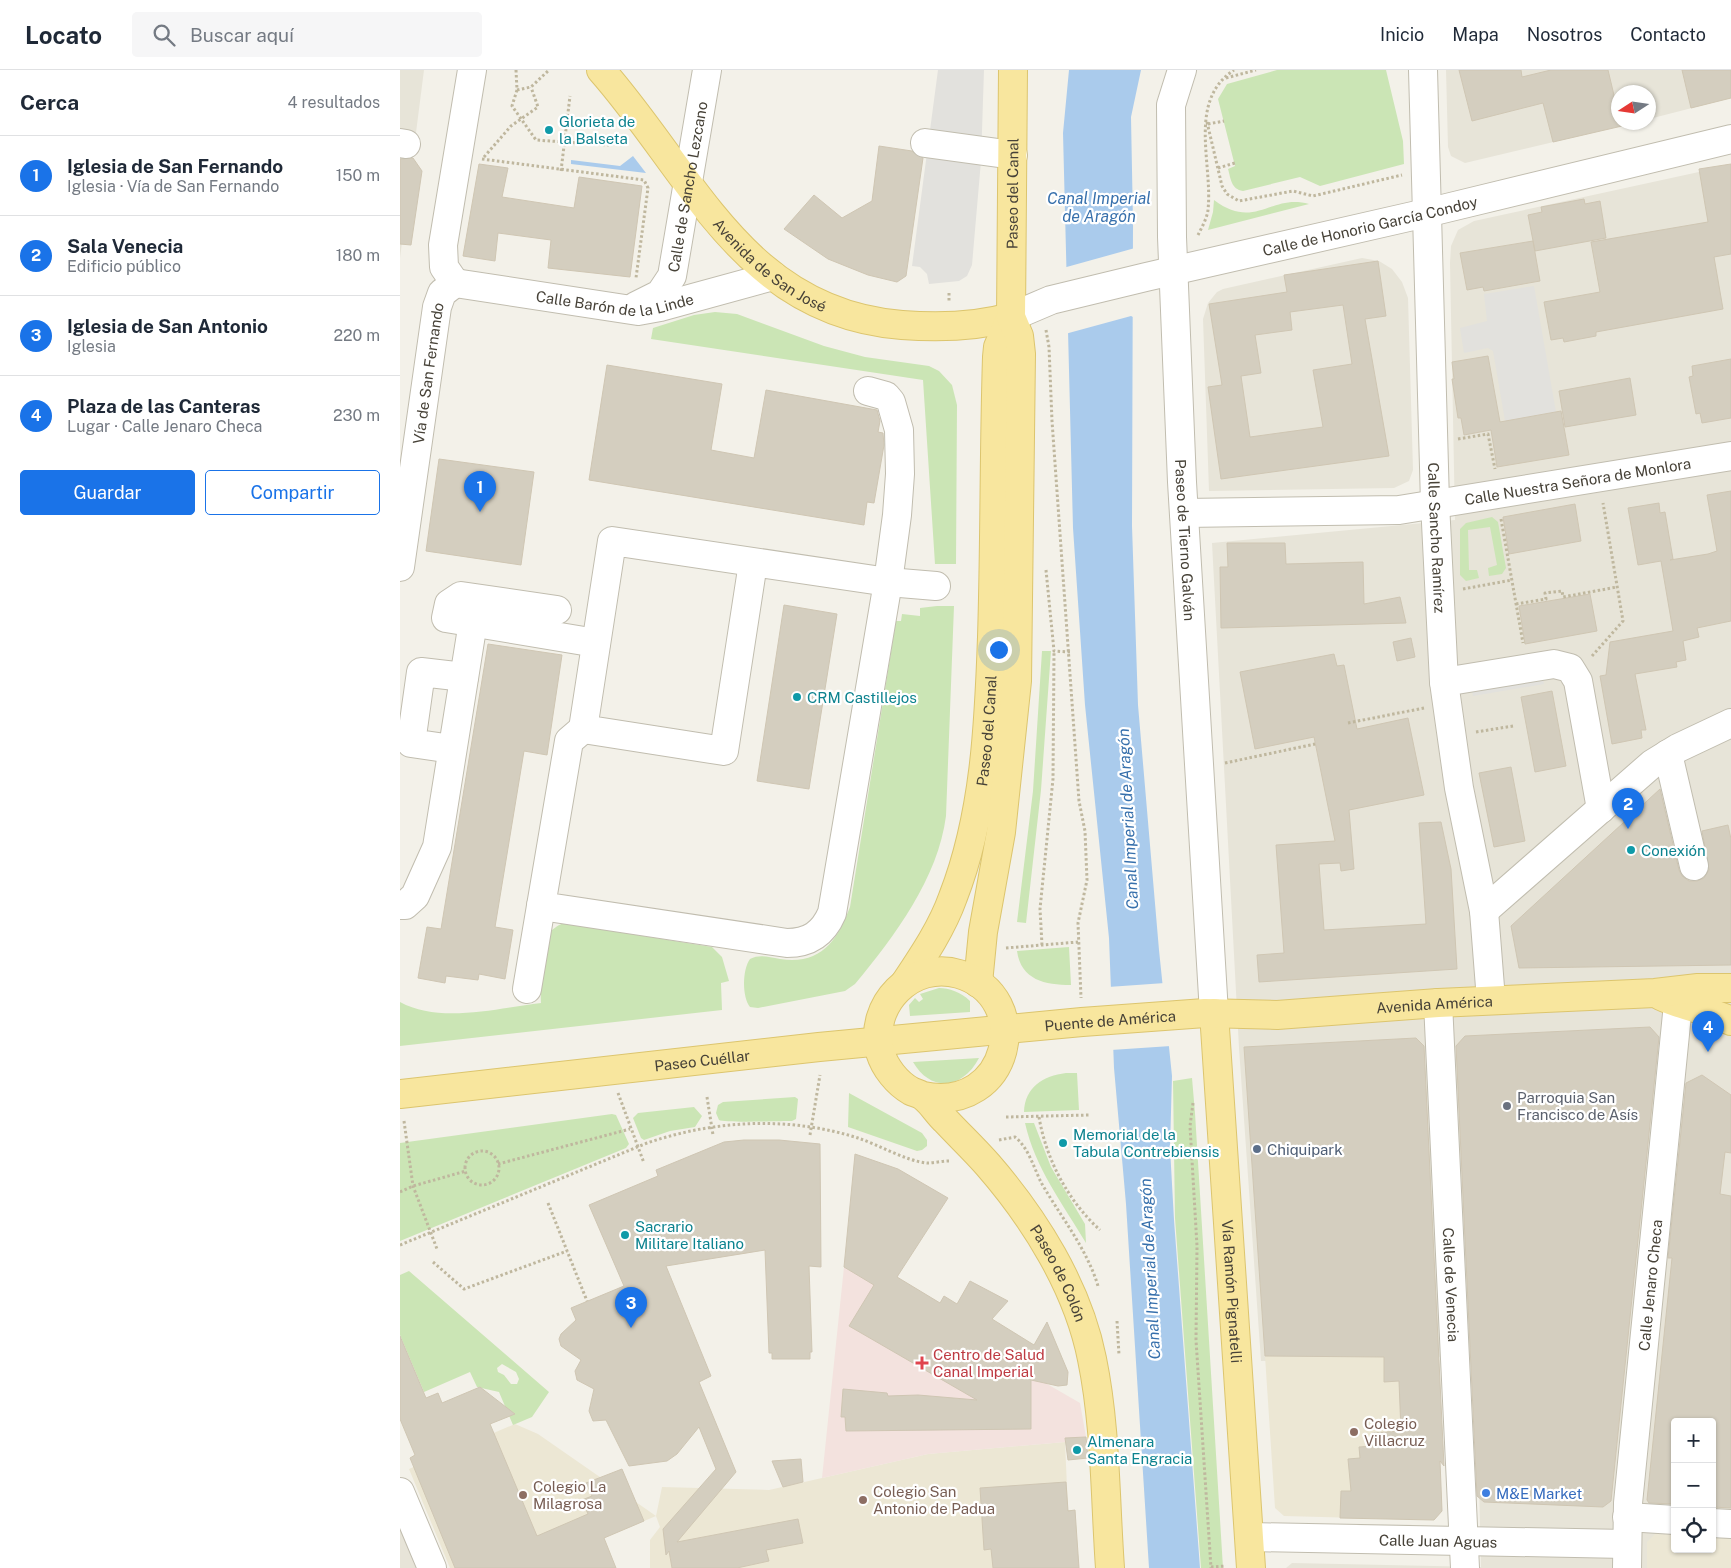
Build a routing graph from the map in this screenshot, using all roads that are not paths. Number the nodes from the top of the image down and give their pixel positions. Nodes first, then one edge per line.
1 (472, 70) edge
2 (601, 70) edge
3 (707, 70) edge
4 (1013, 70) edge
5 (1182, 70) edge
6 (1423, 70) edge
7 (1731, 139) edge
8 (925, 143) dead end
9 (1013, 155) junction
10 (688, 184) junction
11 (1426, 213) junction
12 (1174, 270) junction
13 (772, 276) junction
14 (455, 283) junction
15 (628, 309) junction
16 (1011, 317) junction
17 (868, 391) dead end
18 (1731, 456) edge
19 (1435, 503) junction
20 (1184, 513) junction
21 (753, 563) junction
22 (400, 567) edge
23 (888, 582) junction
24 (936, 586) dead end
25 (557, 610) dead end
26 (473, 622) junction
27 (596, 643) junction
28 (464, 678) junction
29 (1444, 682) junction
30 (1731, 723) edge
31 (583, 729) junction
32 (452, 749) junction
33 (1668, 754) junction
34 (1602, 809) junction
35 (1694, 866) dead end
36 (400, 905) edge
37 (541, 906) junction
38 (1484, 911) junction
39 (905, 983) junction
40 (978, 984) junction
41 (1731, 988) edge
42 (527, 989) dead end
43 (1667, 998) junction
44 (1491, 1000) junction
45 (1438, 1003) junction
46 (1214, 1013) junction
47 (1731, 1022) edge
48 (1005, 1028) junction
49 (878, 1041) junction
50 (400, 1094) edge
51 (923, 1096) junction
52 (400, 1492) edge
53 (1671, 1522) edge
54 (1716, 1522) edge
55 (1731, 1524) edge
56 (1250, 1537) junction
57 (1627, 1543) edge
58 (1465, 1555) edge
59 (1240, 1567) edge
60 (432, 1568) edge
61 (1110, 1568) edge

1 - 14 street, Vía de San Fernando
2 - 10 main road, Avenida de San José
3 - 10 street, Calle de Sancho Lezcano
4 - 9 main road, Paseo del Canal
5 - 12 street, Paseo de Tierno Galván
6 - 11 street, Calle Sancho Ramírez
7 - 11 street, Calle de Honorio García Condoy
8 - 9 street
9 - 16 main road, Paseo del Canal
10 - 13 main road, Avenida de San José
10 - 15 street, Calle de Sancho Lezcano
11 - 12 street, Calle de Honorio García Condoy
11 - 19 street, Calle Sancho Ramírez
12 - 16 street, Calle de Honorio García Condoy
12 - 20 street, Paseo de Tierno Galván
13 - 15 street, Calle Barón de la Linde
13 - 16 main road, Avenida de San José
14 - 15 street, Calle Barón de la Linde
14 - 22 street, Vía de San Fernando
16 - 39 main road, Paseo del Canal
16 - 40 main road, Paseo del Canal
17 - 23 street
18 - 19 street, Calle Nuestra Señora de Monlora
19 - 20 street, Calle Nuestra Señora de Monlora
19 - 29 street, Calle Sancho Ramírez
20 - 46 street, Paseo de Tierno Galván
21 - 23 street
21 - 27 street
21 - 31 street
23 - 24 street
23 - 37 street
25 - 26 street
26 - 27 street
26 - 28 street
27 - 31 street
28 - 32 street
28 - 32 street
29 - 34 street
29 - 38 street, Calle Sancho Ramírez
30 - 33 street
31 - 37 street
32 - 36 street
33 - 34 street
33 - 35 street
34 - 38 street
37 - 42 street
38 - 44 street, Calle Sancho Ramírez
39 - 40 main road, Paseo del Canal
39 - 49 main road, Paseo del Canal
40 - 48 main road, Paseo del Canal
41 - 43 main road, Avenida América
43 - 44 main road, Avenida América
43 - 47 main road
43 - 57 street, Calle Jenaro Checa
44 - 45 main road, Avenida América
45 - 46 main road, Avenida América
45 - 58 street, Calle de Venecia
46 - 48 main road, Puente de América
46 - 56 main road, Vía Ramón Pignatelli
48 - 49 main road, Paseo Cuéllar
48 - 51 main road, Paseo del Canal
49 - 50 main road, Paseo Cuéllar
49 - 51 main road, Paseo de Colón
51 - 61 main road, Paseo de Colón
52 - 60 street
53 - 57 street, Calle Juan Aguas
54 - 55 street
56 - 58 street, Calle Juan Aguas
56 - 59 main road, Vía Ramón Pignatelli
57 - 58 street, Calle Juan Aguas

